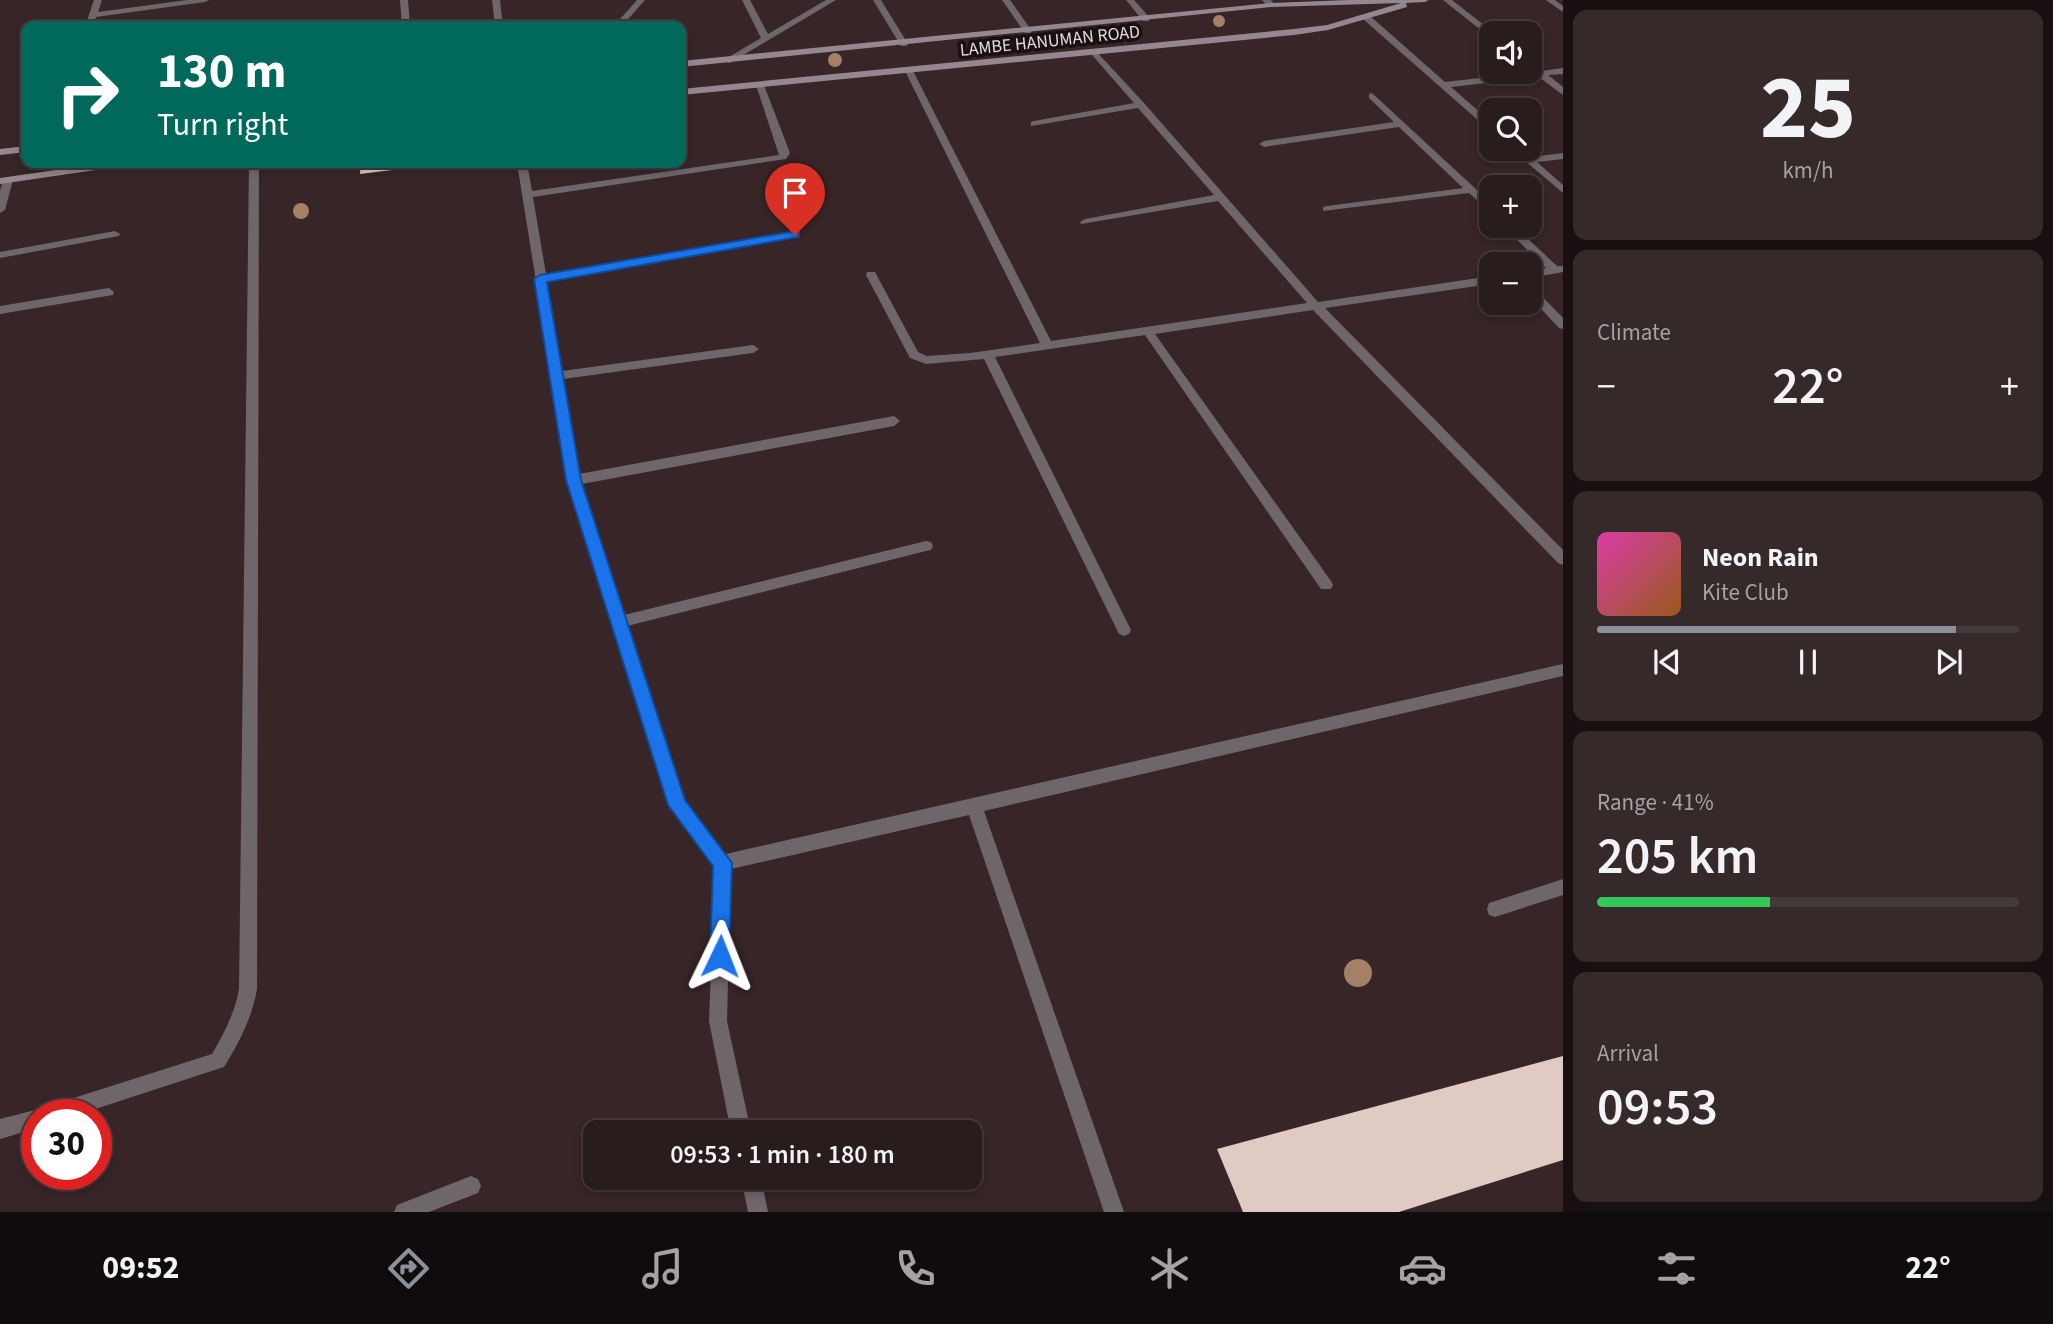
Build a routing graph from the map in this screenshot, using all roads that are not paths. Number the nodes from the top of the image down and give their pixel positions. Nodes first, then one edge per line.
1 (98, 0) edge
2 (205, 0) edge
3 (404, 0) edge
4 (496, 0) edge
5 (623, 0) edge
6 (641, 0) edge
7 (746, 0) edge
8 (832, 0) edge
9 (877, 0) edge
10 (1006, 0) edge
11 (1129, 0) edge
12 (1425, 0) edge
13 (1447, 0) edge
14 (1550, 0) edge
15 (1419, 1) edge
16 (1268, 3) edge
17 (1563, 10) edge
18 (93, 15) junction
19 (628, 15) junction
20 (1366, 18) junction
21 (1146, 19) junction
22 (91, 21) edge
23 (405, 21) edge
24 (498, 21) edge
25 (623, 21) edge
26 (1479, 25) edge
27 (1028, 31) junction
28 (766, 39) junction
29 (904, 44) junction
30 (1095, 53) junction
31 (730, 60) junction
32 (686, 64) edge
33 (909, 71) junction
34 (1563, 71) edge
35 (1542, 74) edge
36 (1542, 75) edge
37 (1479, 81) edge
38 (760, 85) junction
39 (1443, 85) junction
40 (686, 92) edge
41 (1563, 92) edge
42 (1372, 96) dead end
43 (1141, 105) junction
44 (1479, 116) edge
45 (1034, 124) dead end
46 (1402, 124) junction
47 (1264, 144) dead end
48 (21, 150) edge
49 (0, 152) edge
50 (1563, 156) edge
51 (1542, 158) edge
52 (1530, 161) edge
53 (88, 168) edge
54 (254, 168) edge
55 (523, 168) edge
56 (4, 180) edge
57 (1471, 190) junction
58 (1563, 190) edge
59 (529, 194) junction
60 (1221, 197) junction
61 (1479, 198) edge
62 (1327, 209) dead end
63 (0, 210) edge
64 (1085, 222) dead end
65 (116, 234) dead end
66 (795, 235) dead end
67 (1522, 238) edge
68 (0, 255) edge
69 (1559, 270) edge
70 (872, 275) dead end
71 (540, 279) junction
72 (1479, 282) edge
73 (109, 292) dead end
74 (1542, 303) edge
75 (1315, 304) junction
76 (0, 310) edge
77 (1563, 325) edge
78 (1149, 333) junction
79 (1048, 346) junction
80 (752, 349) dead end
81 (988, 355) junction
82 (556, 376) junction
83 (894, 421) dead end
84 (574, 480) junction
85 (926, 546) dead end
86 (1563, 559) edge
87 (1326, 584) dead end
88 (619, 622) junction
89 (1124, 630) dead end
90 (1563, 670) edge
91 (974, 806) junction
92 (723, 863) junction
93 (1563, 887) edge
94 (1495, 909) dead end
95 (97, 1099) edge
96 (739, 1120) edge
97 (21, 1123) edge
98 (0, 1129) edge
99 (471, 1186) dead end
100 (753, 1190) edge
101 (404, 1212) edge
102 (758, 1212) edge
103 (1114, 1212) edge

1 - 18 street
2 - 18 street
3 - 23 street
4 - 24 street
5 - 19 street
6 - 19 street
7 - 28 street
8 - 28 street
9 - 29 street
10 - 27 street
11 - 21 street
12 - 15 main road, LAMBE HANUMAN ROAD
13 - 26 street
14 - 17 street
15 - 16 main road, LAMBE HANUMAN ROAD
15 - 20 main road, LAMBE HANUMAN ROAD
16 - 21 main road, LAMBE HANUMAN ROAD
18 - 22 street
19 - 25 street
20 - 30 main road, LAMBE HANUMAN ROAD
20 - 39 street
21 - 27 main road, LAMBE HANUMAN ROAD
27 - 29 main road, LAMBE HANUMAN ROAD
28 - 31 street
29 - 31 main road, LAMBE HANUMAN ROAD
30 - 33 main road, LAMBE HANUMAN ROAD
30 - 43 street
31 - 32 main road, LAMBE HANUMAN ROAD
33 - 38 main road, LAMBE HANUMAN ROAD
33 - 79 street
34 - 35 street
36 - 41 street
37 - 39 street
38 - 40 main road, LAMBE HANUMAN ROAD
38 - 59 street
39 - 44 street
42 - 46 street
43 - 45 street
43 - 60 street
46 - 47 street
46 - 57 street
48 - 49 main road
50 - 51 street
52 - 58 street
53 - 56 main road
54 - 95 street
55 - 59 street
56 - 63 street
57 - 61 street
57 - 62 street
59 - 71 street
60 - 64 street
60 - 75 street
65 - 68 street
66 - 71 street
67 - 69 street
70 - 81 street
71 - 82 street
72 - 75 street
73 - 76 street
74 - 77 street
75 - 78 street
75 - 86 street
78 - 79 street
78 - 87 street
79 - 81 street
80 - 82 street
81 - 89 street
82 - 84 street
83 - 84 street
84 - 88 street
85 - 88 street
88 - 92 street
90 - 91 street
91 - 92 street
91 - 103 street
92 - 96 street
93 - 94 street
97 - 98 street
99 - 101 street
100 - 102 street

